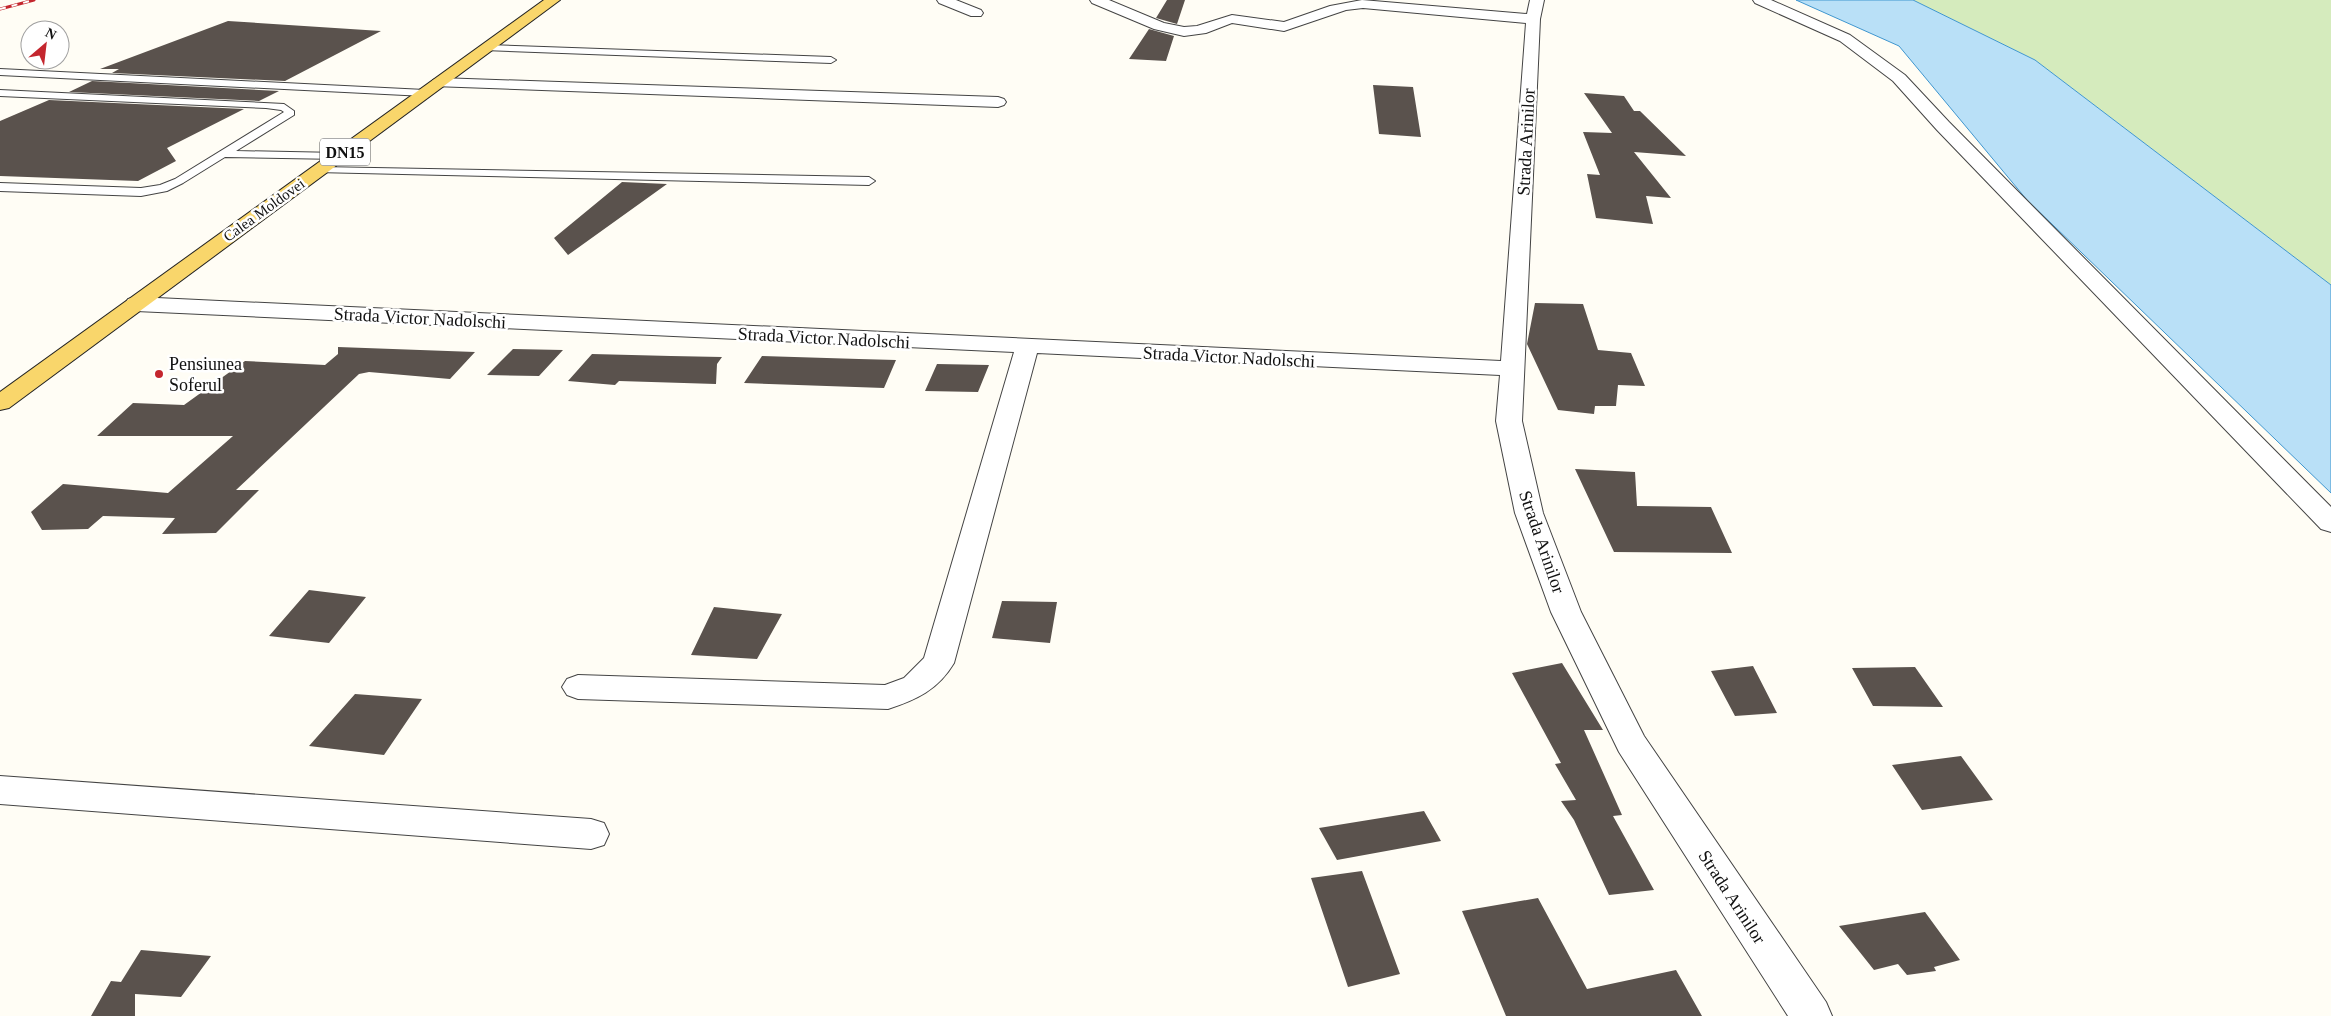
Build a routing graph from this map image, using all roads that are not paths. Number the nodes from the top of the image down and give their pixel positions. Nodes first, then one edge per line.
1 (553, 0) edge
2 (944, 0) edge
3 (1097, 0) edge
4 (1537, 0) edge
5 (1760, 0) edge
6 (976, 13) dead end
7 (1533, 19) junction
8 (487, 48) junction
9 (831, 60) dead end
10 (0, 72) edge
11 (432, 88) junction
12 (0, 93) edge
13 (998, 102) dead end
14 (225, 154) junction
15 (339, 156) junction
16 (320, 170) junction
17 (869, 181) dead end
18 (0, 187) edge
19 (136, 304) junction
20 (1027, 348) junction
21 (1513, 369) junction
22 (0, 403) edge
23 (2331, 523) edge
24 (578, 687) dead end
25 (0, 790) edge
26 (591, 834) dead end
27 (1811, 1016) edge

1 - 8 main road, Calea Moldovei / DN15
2 - 6 street
3 - 7 street
4 - 7 street, Strada Arinilor
5 - 23 street
7 - 21 street, Strada Arinilor
8 - 9 lane
8 - 11 main road, Calea Moldovei / DN15
10 - 11 lane
11 - 13 street
11 - 15 main road, Calea Moldovei / DN15
12 - 14 lane
14 - 15 lane
14 - 18 lane
15 - 16 main road, Calea Moldovei / DN15
16 - 17 lane
16 - 19 main road, Calea Moldovei / DN15
19 - 20 street, Strada Victor Nadolschi
19 - 22 main road, Calea Moldovei / DN15
20 - 21 street, Strada Victor Nadolschi
20 - 24 street
21 - 27 street, Strada Arinilor
25 - 26 street

